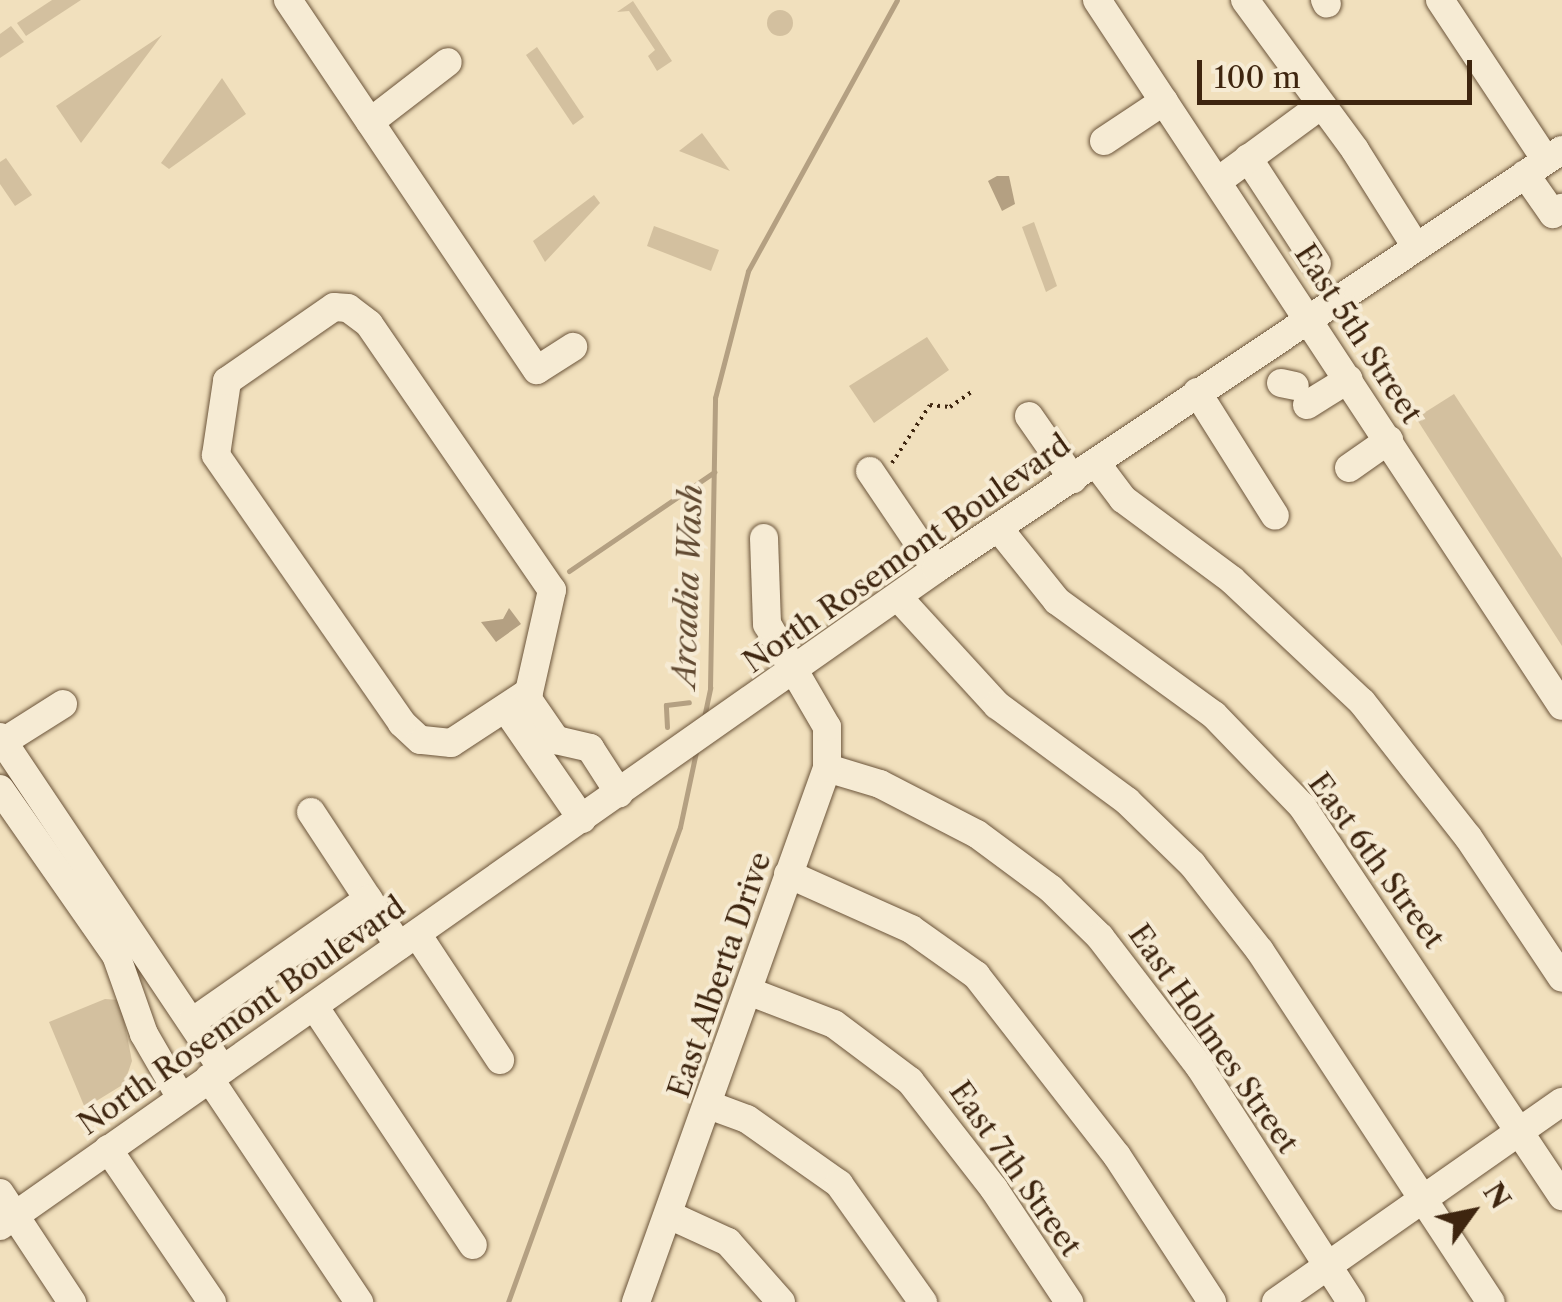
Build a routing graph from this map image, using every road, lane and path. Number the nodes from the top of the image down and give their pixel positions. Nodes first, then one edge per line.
1 (288, 0) edge
2 (1245, 0) edge
3 (1440, 0) edge
4 (1104, 2) edge
5 (448, 62) dead end
6 (1164, 101) junction
7 (1320, 106) junction
8 (370, 122) junction
9 (1104, 141) dead end
10 (1248, 158) junction
11 (1545, 161) edge
12 (1218, 181) junction
13 (1562, 208) edge
14 (1416, 247) junction
15 (1281, 276) junction
16 (1310, 318) junction
17 (574, 346) dead end
18 (1349, 379) junction
19 (973, 390) dead end
20 (1294, 391) dead end
21 (1197, 392) junction
22 (1029, 416) dead end
23 (1389, 440) junction
24 (881, 467) joint
25 (1348, 468) dead end
26 (1084, 471) junction
27 (1275, 516) dead end
28 (1000, 530) junction
29 (764, 538) dead end
30 (936, 570) junction
31 (898, 597) junction
32 (795, 670) junction
33 (516, 702) junction
34 (63, 704) dead end
35 (1562, 706) edge
36 (2, 739) edge
37 (572, 744) junction
38 (543, 762) junction
39 (827, 768) junction
40 (0, 789) edge
41 (619, 793) junction
42 (311, 812) dead end
43 (582, 819) junction
44 (788, 874) junction
45 (368, 898) junction
46 (408, 940) junction
47 (1562, 978) edge
48 (748, 990) junction
49 (314, 1006) junction
50 (192, 1022) junction
51 (500, 1060) dead end
52 (215, 1073) junction
53 (181, 1098) junction
54 (1562, 1102) edge
55 (709, 1105) junction
56 (1520, 1131) junction
57 (108, 1149) junction
58 (1562, 1196) edge
59 (1424, 1199) junction
60 (5, 1212) edge
61 (670, 1215) junction
62 (473, 1245) dead end
63 (1328, 1266) junction
64 (72, 1302) edge
65 (212, 1302) edge
66 (359, 1302) edge
67 (636, 1302) edge
68 (781, 1302) edge
69 (923, 1302) edge
70 (1069, 1302) edge
71 (1212, 1302) edge
72 (1276, 1302) edge
73 (1351, 1302) edge
74 (1492, 1302) edge

1 - 8 street
2 - 7 street
3 - 11 street
4 - 6 street, East 5th Street
5 - 8 street
6 - 9 street
6 - 12 street, East 5th Street
7 - 10 street
7 - 14 street
8 - 17 street
10 - 12 street
10 - 15 street
11 - 13 street
11 - 14 street, North Rosemont Boulevard
12 - 15 street, East 5th Street
14 - 16 street, North Rosemont Boulevard
15 - 16 street, East 5th Street
16 - 18 street, East 5th Street
16 - 21 street, North Rosemont Boulevard
18 - 20 street
18 - 23 street, East 5th Street
19 - 24 path
21 - 26 street, North Rosemont Boulevard
21 - 27 street
22 - 26 street
23 - 25 street
23 - 35 street, East 5th Street
24 - 30 street
26 - 28 street, North Rosemont Boulevard
26 - 47 street
28 - 30 street, North Rosemont Boulevard
28 - 56 street, East 6th Street
29 - 32 street, East Alberta Drive
30 - 31 street, North Rosemont Boulevard
31 - 32 street, North Rosemont Boulevard
31 - 59 street
32 - 39 street, East Alberta Drive
32 - 41 street, North Rosemont Boulevard
33 - 33 street
33 - 37 street
33 - 38 street
34 - 36 street
36 - 50 street
37 - 38 street
37 - 41 street
38 - 43 street
39 - 44 street, East Alberta Drive
39 - 63 street, East Holmes Street
40 - 53 street
41 - 43 street, North Rosemont Boulevard
42 - 45 street
43 - 46 street, North Rosemont Boulevard
44 - 48 street, East Alberta Drive
44 - 71 street
45 - 46 street
45 - 50 street
46 - 49 street, North Rosemont Boulevard
46 - 51 street
48 - 55 street, East Alberta Drive
48 - 70 street, East 7th Street
49 - 52 street, North Rosemont Boulevard
49 - 62 street
50 - 52 street
52 - 53 street, North Rosemont Boulevard
52 - 66 street
53 - 57 street, North Rosemont Boulevard
54 - 56 street
55 - 61 street, East Alberta Drive
55 - 69 street
56 - 58 street, East 6th Street
56 - 59 street
57 - 60 street, North Rosemont Boulevard
57 - 65 street
59 - 63 street
59 - 74 street
60 - 64 street
61 - 67 street, East Alberta Drive
61 - 68 street
63 - 72 street
63 - 73 street, East Holmes Street

